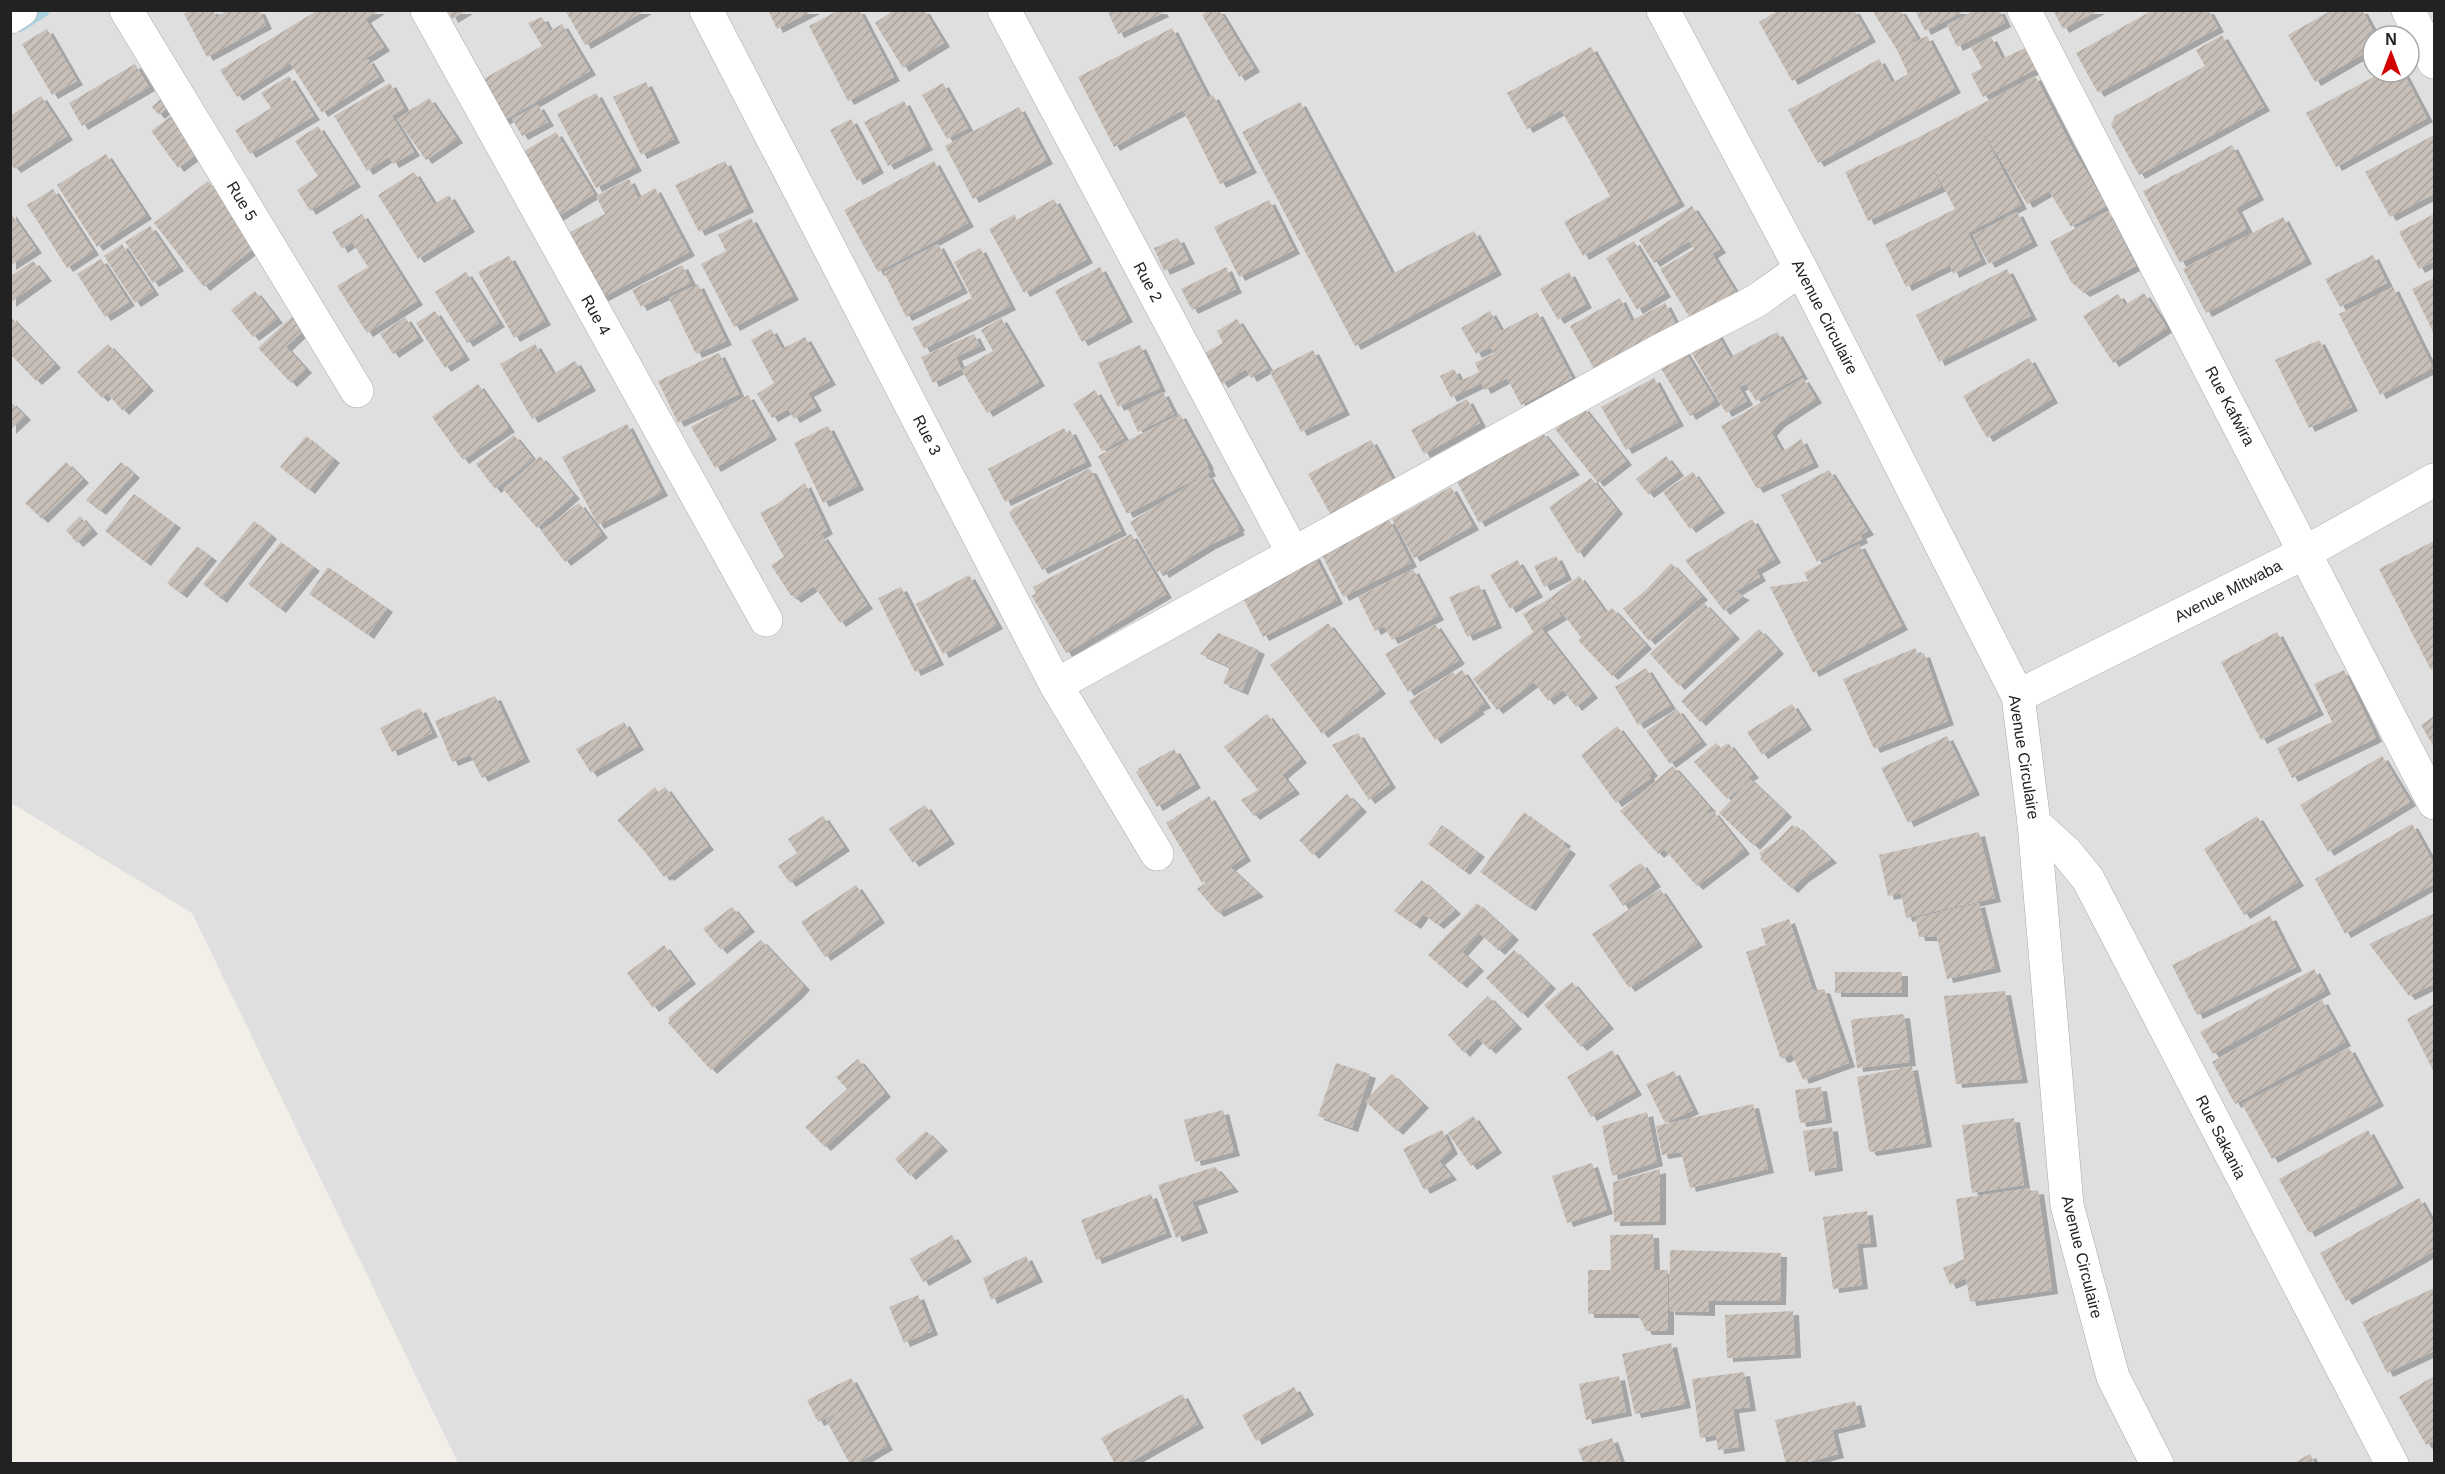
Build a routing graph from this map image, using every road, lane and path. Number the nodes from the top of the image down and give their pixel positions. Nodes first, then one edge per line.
1 (21, 10) edge
2 (126, 10) edge
3 (427, 10) edge
4 (706, 10) edge
5 (1004, 10) edge
6 (1663, 10) edge
7 (2024, 10) edge
8 (2408, 10) edge
9 (10, 17) edge
10 (2434, 62) edge
11 (1801, 269) junction
12 (357, 391) dead end
13 (2434, 480) edge
14 (2306, 552) junction
15 (1293, 553) junction
16 (766, 620) dead end
17 (1056, 685) junction
18 (2018, 696) junction
19 (2434, 803) edge
20 (2034, 823) junction
21 (1157, 854) dead end
22 (2157, 1464) edge
23 (2392, 1464) edge

1 - 9 street
2 - 12 street, Rue 5
3 - 16 street, Rue 4
4 - 17 street, Rue 3
5 - 15 street, Rue 2
6 - 11 street, Avenue Circulaire
7 - 14 street, Rue Kafwira
8 - 10 street
11 - 15 street
11 - 18 street, Avenue Circulaire
13 - 14 street, Avenue Mitwaba
14 - 18 street, Avenue Mitwaba
14 - 19 street, Rue Kafwira
15 - 17 street
17 - 21 street, Rue 3
18 - 20 street, Avenue Circulaire
20 - 22 street, Avenue Circulaire
20 - 23 street, Rue Sakania

